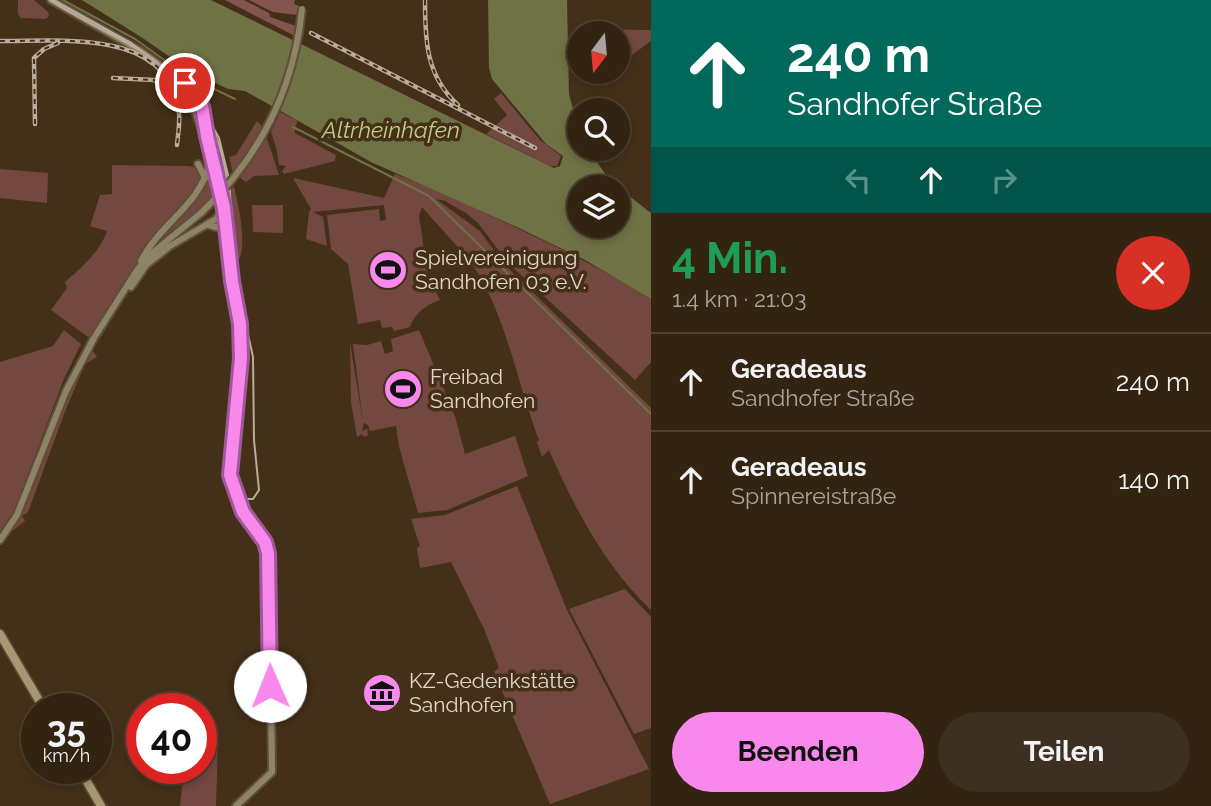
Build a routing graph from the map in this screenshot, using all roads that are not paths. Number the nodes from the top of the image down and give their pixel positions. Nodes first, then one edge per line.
1 (51, 0) edge
2 (303, 0) edge
3 (198, 164) dead end
4 (212, 164) junction
5 (205, 178) junction
6 (222, 211) junction
7 (208, 225) junction
8 (224, 229) junction
9 (161, 247) junction
10 (229, 248) junction
11 (146, 265) junction
12 (137, 270) junction
13 (120, 299) junction
14 (0, 540) edge
15 (0, 634) edge
16 (0, 640) edge
17 (32, 693) edge
18 (33, 693) edge
19 (86, 784) edge
20 (98, 806) edge
21 (236, 806) edge

1 - 4 main road
2 - 9 main road, bridge
3 - 5 main road
4 - 5 main road
4 - 6 main road
5 - 12 main road
6 - 7 main road
6 - 8 main road
6 - 10 main road
7 - 8 main road
7 - 11 main road
8 - 10 main road
9 - 11 main road
9 - 12 main road
10 - 21 main road
11 - 13 main road
12 - 13 main road
13 - 14 main road
15 - 18 main road
16 - 17 main road
19 - 20 main road

